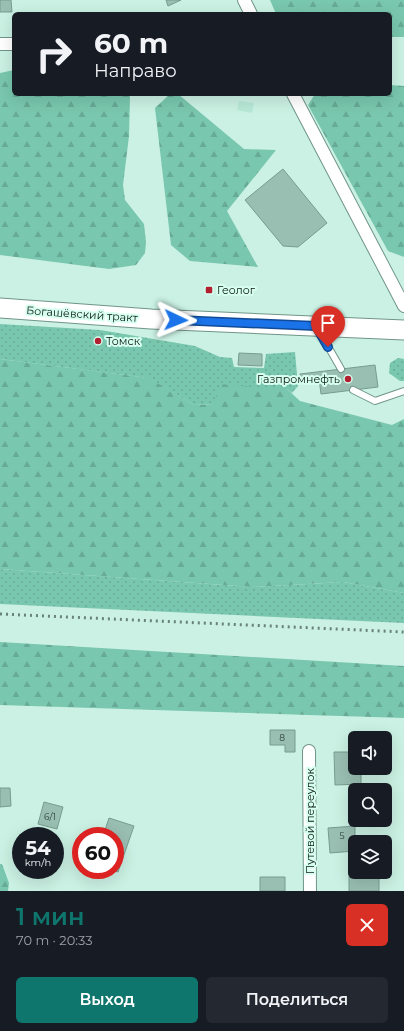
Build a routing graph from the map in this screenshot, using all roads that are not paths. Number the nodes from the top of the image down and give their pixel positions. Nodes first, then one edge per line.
1 (244, 0) edge
2 (250, 12) edge
3 (0, 44) edge
4 (12, 44) edge
5 (294, 96) edge
6 (404, 306) edge
7 (0, 308) edge
8 (316, 326) junction
9 (404, 330) edge
10 (341, 369) dead end
11 (353, 390) dead end
12 (404, 391) edge
13 (309, 751) dead end
14 (310, 891) edge

1 - 2 street
3 - 4 street
5 - 6 street
7 - 8 main road, Богашёвский тракт
8 - 9 main road, Богашёвский тракт
8 - 10 lane
11 - 12 lane
13 - 14 street, Путевой переулок

